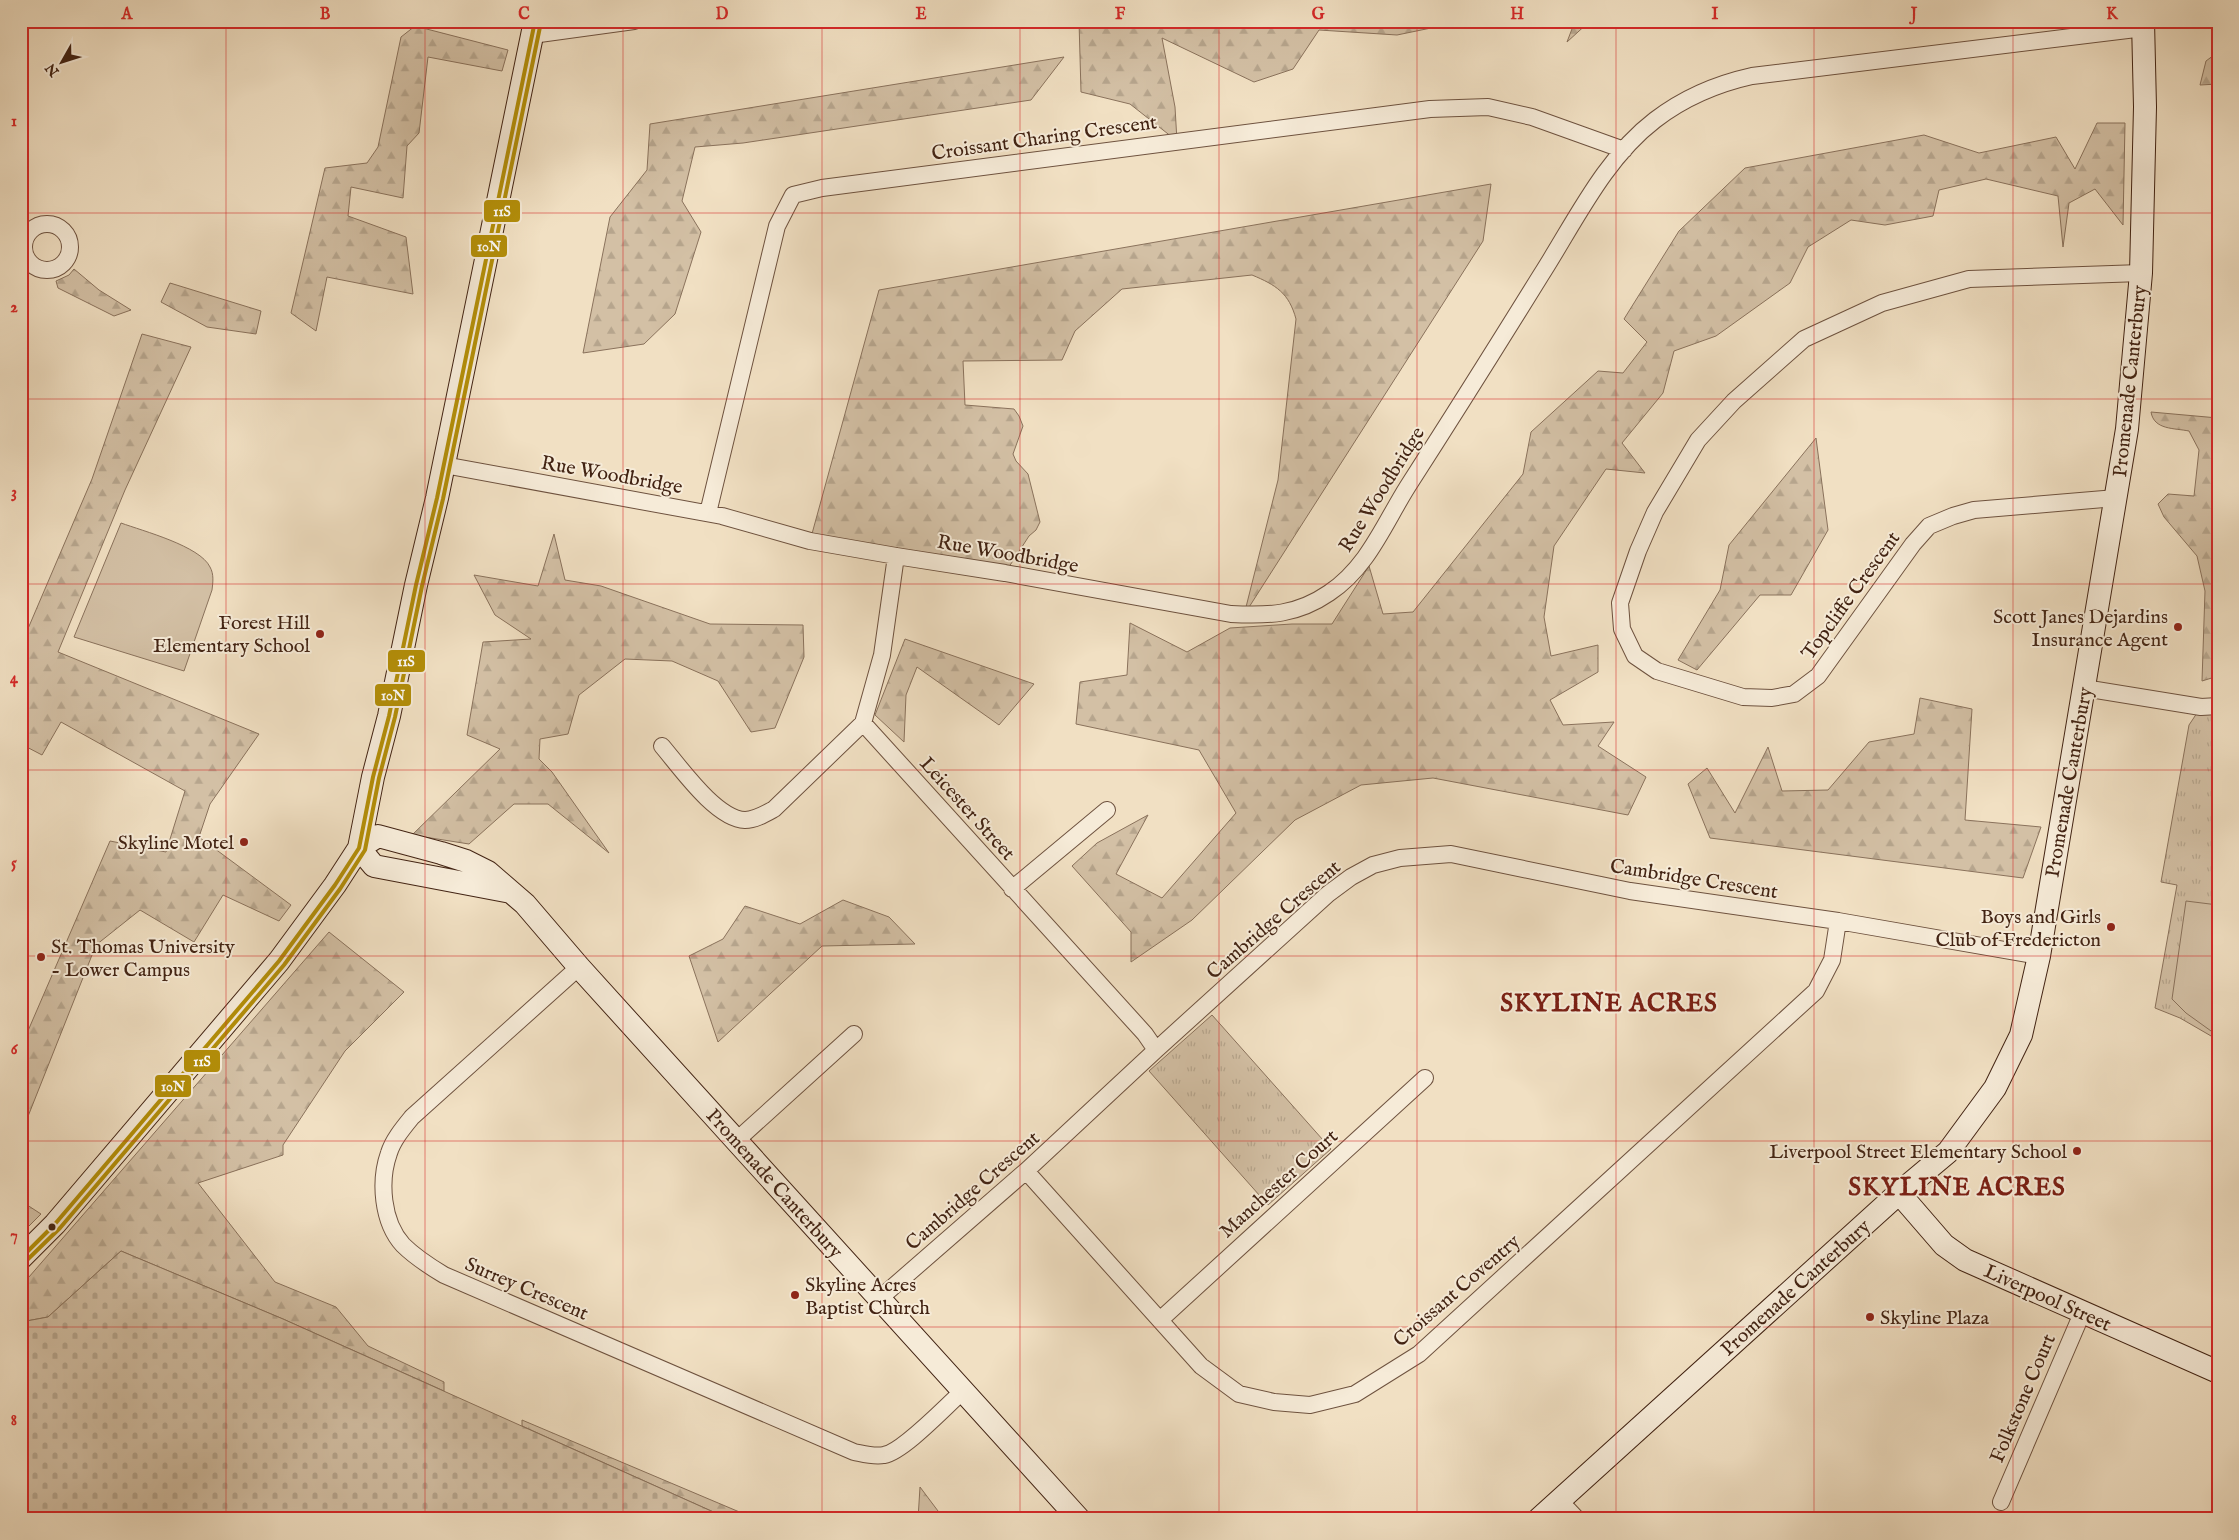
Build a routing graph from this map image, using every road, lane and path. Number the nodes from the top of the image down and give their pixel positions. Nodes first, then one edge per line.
1 (634, 21) edge
2 (2144, 25) edge
3 (534, 28) edge
4 (1624, 150) junction
5 (2141, 272) junction
6 (444, 465) junction
7 (2116, 498) junction
8 (708, 513) junction
9 (896, 556) junction
10 (2084, 688) junction
11 (2218, 706) edge
12 (862, 724) junction
13 (662, 746) dead end
14 (1108, 810) dead end
15 (359, 848) junction
16 (1012, 889) junction
17 (1838, 921) junction
18 (2039, 956) junction
19 (579, 967) junction
20 (854, 1034) dead end
21 (1156, 1050) junction
22 (1424, 1078) dead end
23 (737, 1140) junction
24 (1026, 1171) junction
25 (1899, 1193) junction
26 (21, 1258) edge
27 (879, 1299) junction
28 (2082, 1311) junction
29 (1160, 1320) junction
30 (2218, 1372) edge
31 (962, 1392) junction
32 (1559, 1500) junction
33 (2001, 1502) dead end
34 (1078, 1519) edge
35 (1539, 1519) edge
36 (1577, 1519) edge

1 - 3 street
2 - 4 street, Rue Woodbridge
2 - 5 street, Promenade Canterbury
3 - 6 street
4 - 8 street, Croissant Charing Crescent
4 - 9 street, Rue Woodbridge
5 - 7 street, Promenade Canterbury
5 - 7 street, Topcliffe Crescent
6 - 8 street, Rue Woodbridge
6 - 15 street
7 - 10 street, Promenade Canterbury
8 - 9 street, Rue Woodbridge
9 - 12 street
10 - 11 street
10 - 18 street, Promenade Canterbury
12 - 13 street
12 - 16 street, Leicester Street
14 - 16 street
15 - 19 street, Promenade Canterbury
15 - 26 street
16 - 21 street, Leicester Street
17 - 18 street, Cambridge Crescent
17 - 21 street, Cambridge Crescent
17 - 29 street, Croissant Coventry
18 - 25 street, Promenade Canterbury
19 - 23 street, Promenade Canterbury
19 - 31 street, Surrey Crescent
20 - 23 street
21 - 24 street, Cambridge Crescent
22 - 29 street, Manchester Court
23 - 27 street, Promenade Canterbury
24 - 27 street, Cambridge Crescent
24 - 29 street, Croissant Coventry
25 - 28 street, Liverpool Street
25 - 32 street, Promenade Canterbury
27 - 31 street, Promenade Canterbury
28 - 30 street, Liverpool Street
28 - 33 street, Folkstone Court
31 - 34 street, Promenade Canterbury
32 - 35 street, Promenade Canterbury
32 - 36 street

